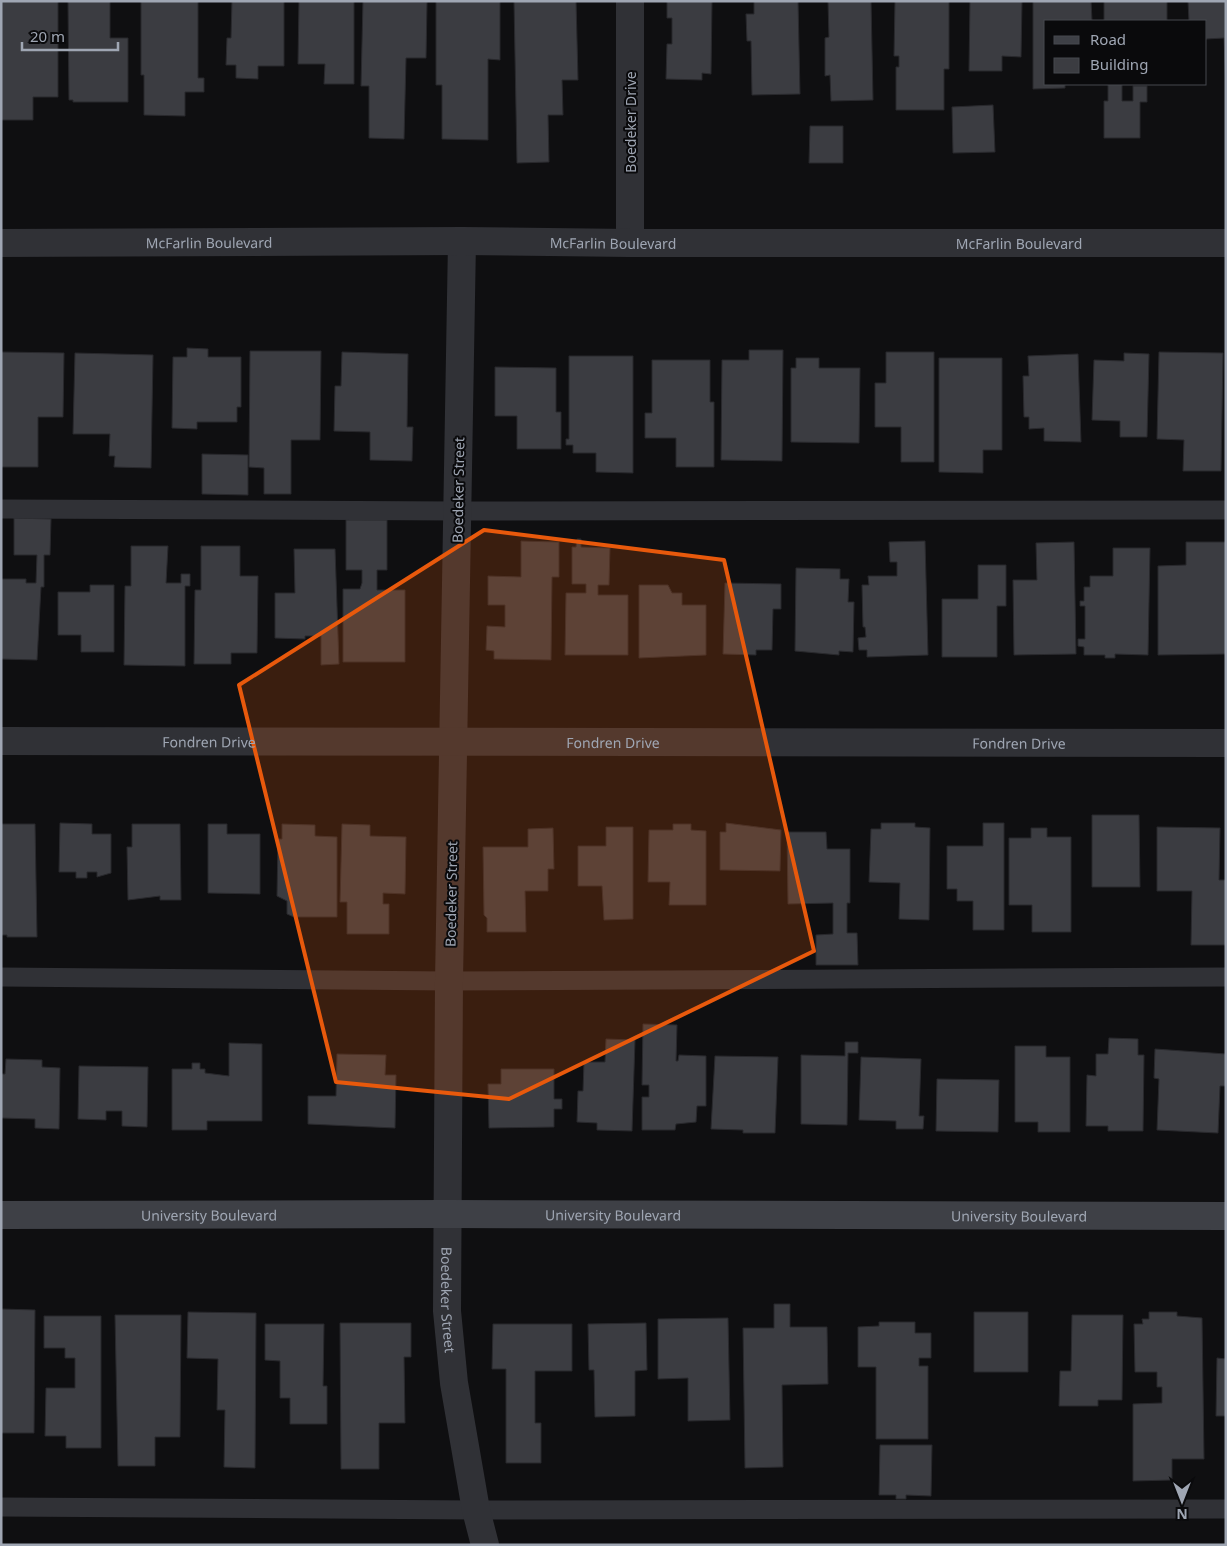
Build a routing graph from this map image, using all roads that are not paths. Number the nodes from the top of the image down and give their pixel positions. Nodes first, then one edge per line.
1 (630, 1) edge
2 (462, 241) junction
3 (1, 243) edge
4 (1226, 243) edge
5 (630, 244) junction
6 (1, 509) edge
7 (1226, 510) edge
8 (458, 511) junction
9 (1, 741) edge
10 (454, 741) junction
11 (1226, 743) edge
12 (1, 977) edge
13 (1226, 977) edge
14 (449, 981) junction
15 (447, 1214) junction
16 (1, 1215) edge
17 (1226, 1216) edge
18 (1, 1507) edge
19 (1226, 1509) edge
20 (476, 1510) junction
21 (485, 1545) edge

1 - 5 street, Boedeker Drive
2 - 3 street, McFarlin Boulevard
2 - 5 street, McFarlin Boulevard
2 - 8 street, Boedeker Street
4 - 5 street, McFarlin Boulevard
6 - 8 lane
7 - 8 lane
8 - 10 street, Boedeker Street
9 - 10 street, Fondren Drive
10 - 11 street, Fondren Drive
10 - 14 street, Boedeker Street
12 - 14 lane
13 - 14 lane
14 - 15 street, Boedeker Street
15 - 16 street, University Boulevard
15 - 17 street, University Boulevard
15 - 20 street, Boedeker Street
18 - 20 lane
19 - 20 lane
20 - 21 street, Boedeker Street

